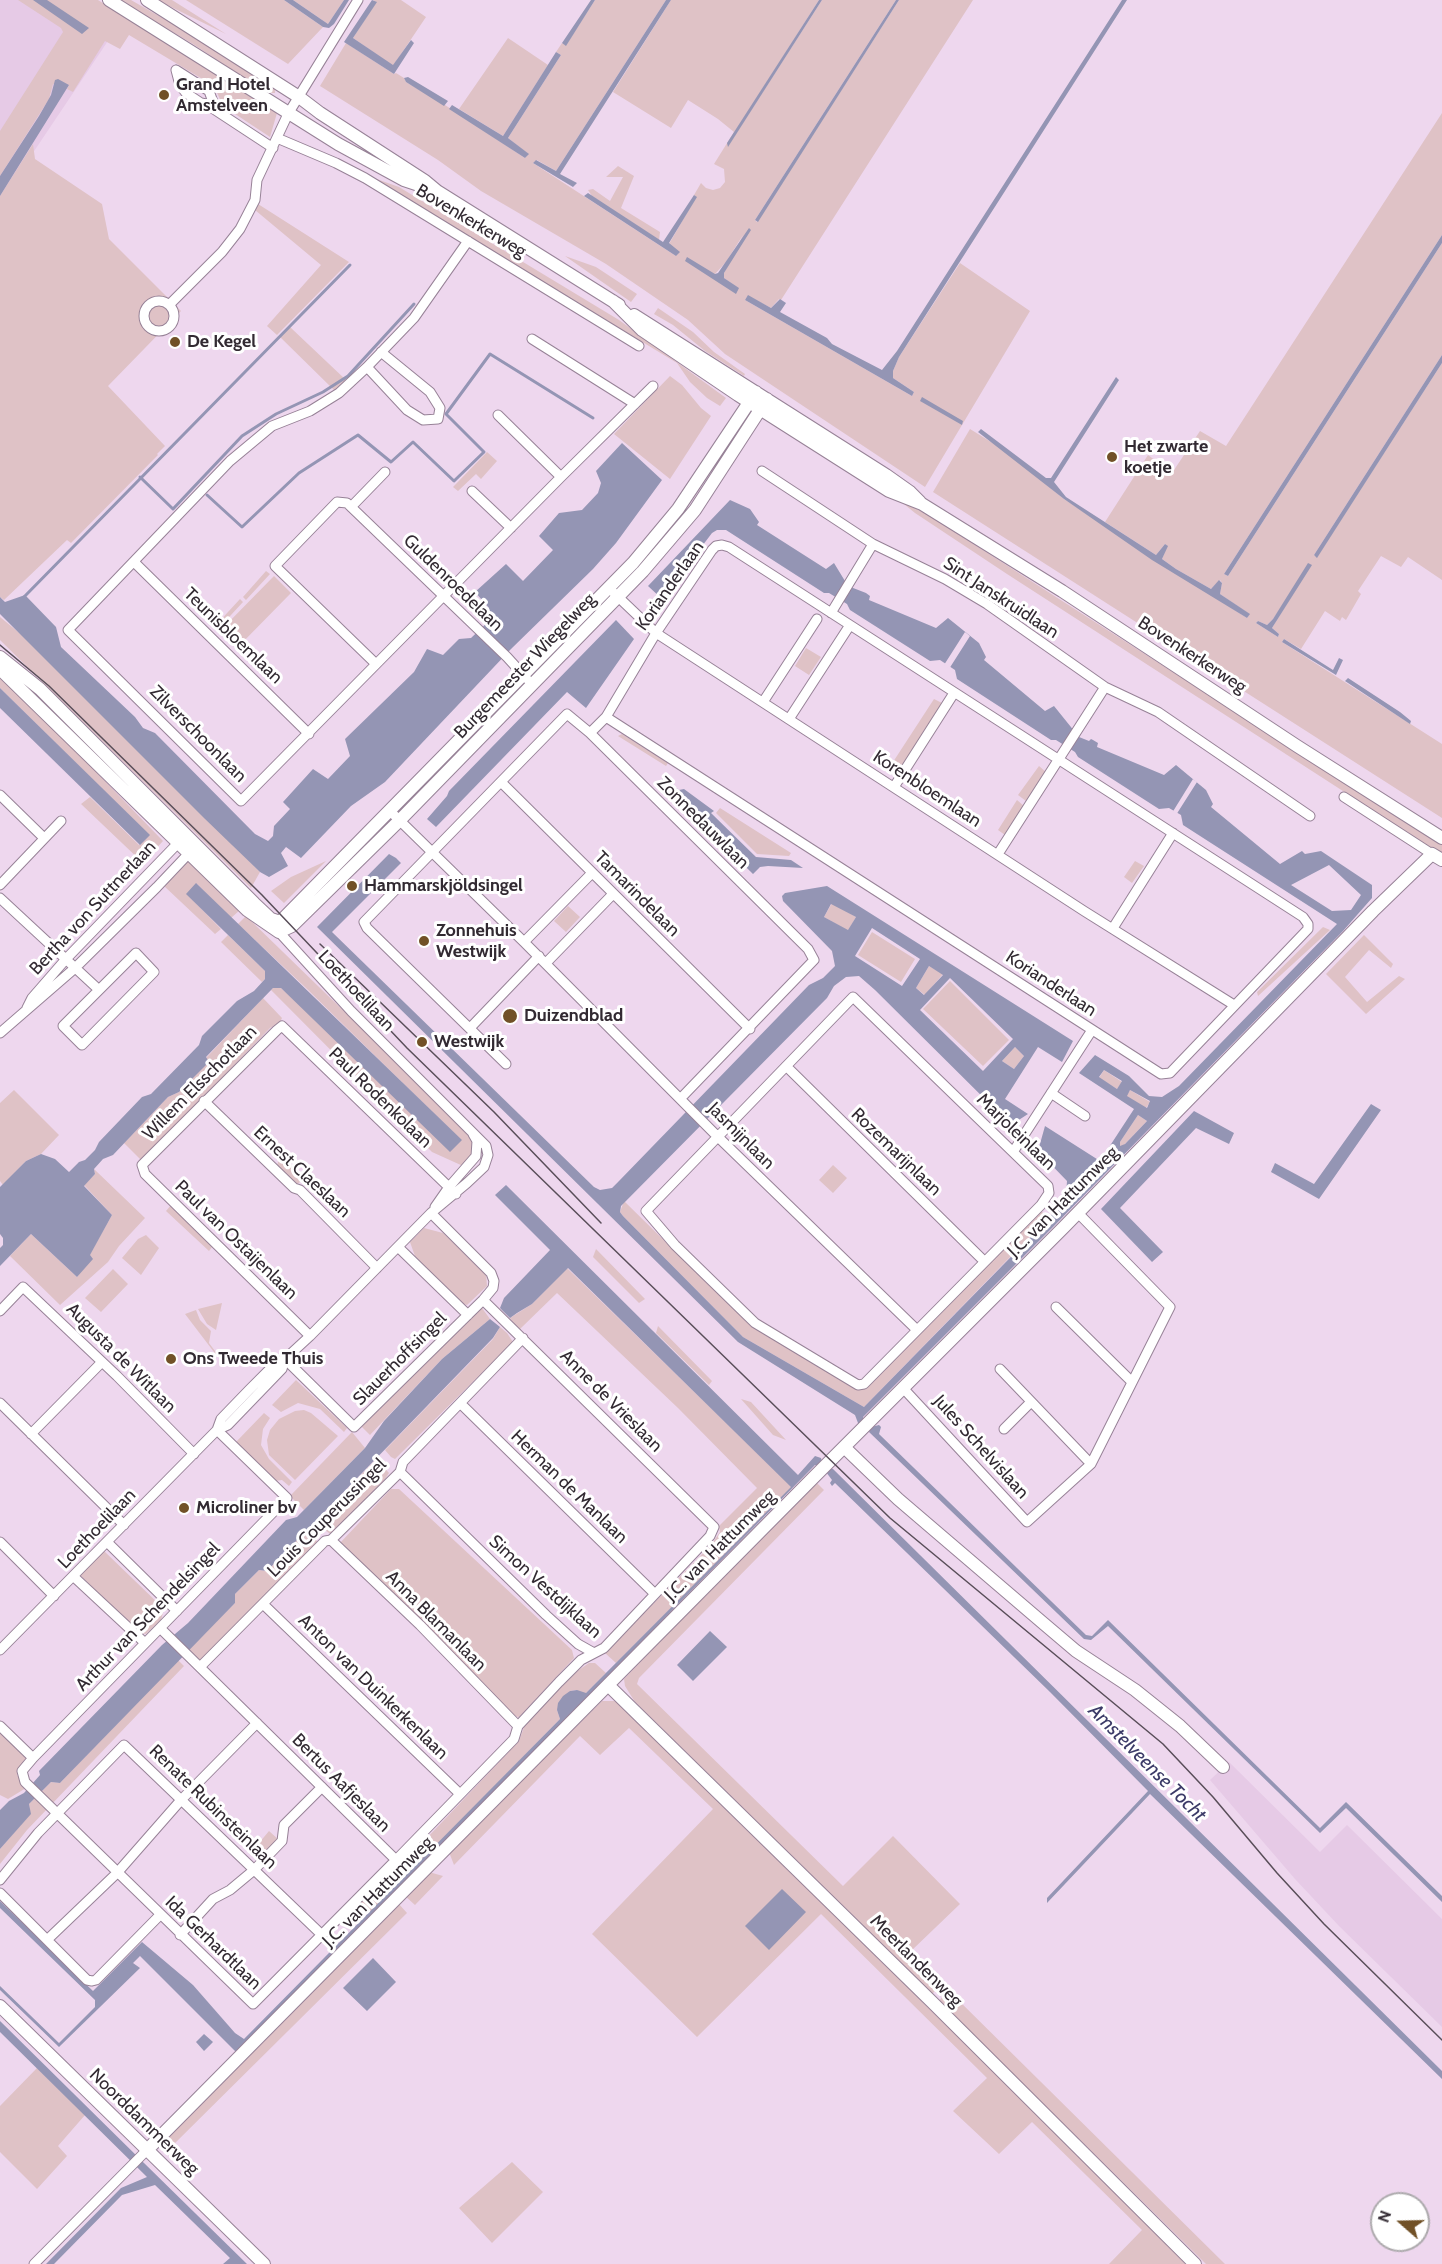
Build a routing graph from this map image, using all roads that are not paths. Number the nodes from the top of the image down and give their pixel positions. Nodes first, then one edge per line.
1 (109, 0) edge
2 (147, 0) edge
3 (358, 0) edge
4 (299, 97) junction
5 (216, 110) junction
6 (288, 114) junction
7 (278, 138) junction
8 (273, 148) junction
9 (437, 191) junction
10 (468, 241) junction
11 (169, 305) dead end
12 (532, 339) dead end
13 (639, 346) dead end
14 (381, 352) junction
15 (367, 367) junction
16 (653, 386) dead end
17 (752, 397) junction
18 (634, 404) junction
19 (764, 404) junction
20 (498, 415) dead end
21 (762, 471) dead end
22 (385, 472) dead end
23 (561, 477) junction
24 (472, 491) dead end
25 (351, 507) junction
26 (678, 509) junction
27 (690, 517) junction
28 (511, 528) junction
29 (873, 544) junction
30 (134, 562) junction
31 (638, 567) junction
32 (614, 593) junction
33 (444, 596) junction
34 (831, 613) junction
35 (817, 619) dead end
36 (850, 625) junction
37 (656, 633) junction
38 (0, 657) edge
39 (376, 664) junction
40 (0, 669) edge
41 (523, 674) junction
42 (531, 685) junction
43 (1105, 687) junction
44 (954, 693) junction
45 (763, 702) junction
46 (606, 717) junction
47 (789, 719) junction
48 (590, 733) junction
49 (309, 734) junction
50 (1059, 760) junction
51 (501, 782) junction
52 (894, 787) junction
53 (0, 795) edge
54 (1344, 797) dead end
55 (390, 811) junction
56 (1310, 816) dead end
57 (61, 821) dead end
58 (399, 821) junction
59 (1173, 833) junction
60 (187, 834) junction
61 (44, 838) junction
62 (1442, 838) edge
63 (178, 844) junction
64 (197, 844) junction
65 (431, 853) junction
66 (188, 854) junction
67 (998, 854) junction
68 (1437, 857) edge
69 (592, 873) junction
70 (0, 885) edge
71 (613, 894) junction
72 (0, 898) edge
73 (280, 927) junction
74 (1113, 928) junction
75 (524, 942) junction
76 (66, 959) junction
77 (542, 960) junction
78 (75, 968) junction
79 (98, 989) junction
80 (1234, 1005) junction
81 (27, 1008) junction
82 (282, 1026) joint
83 (470, 1028) junction
84 (750, 1029) junction
85 (1092, 1030) junction
86 (0, 1033) edge
87 (506, 1065) dead end
88 (786, 1066) junction
89 (1051, 1093) junction
90 (204, 1101) junction
91 (683, 1101) junction
92 (1085, 1116) dead end
93 (470, 1128) junction
94 (717, 1136) junction
95 (1013, 1152) junction
96 (141, 1165) joint
97 (449, 1186) junction
98 (456, 1194) junction
99 (1078, 1212) junction
100 (431, 1214) junction
101 (398, 1247) junction
102 (984, 1261) junction
103 (377, 1268) junction
104 (483, 1300) junction
105 (1056, 1307) dead end
106 (0, 1311) edge
107 (468, 1315) junction
108 (916, 1329) junction
109 (310, 1336) junction
110 (523, 1338) junction
111 (285, 1359) junction
112 (102, 1362) junction
113 (1000, 1369) dead end
114 (1132, 1382) junction
115 (903, 1388) junction
116 (1031, 1402) junction
117 (0, 1403) edge
118 (460, 1403) junction
119 (1004, 1429) dead end
120 (217, 1430) junction
121 (31, 1434) junction
122 (844, 1447) junction
123 (194, 1454) junction
124 (1091, 1464) junction
125 (399, 1472) junction
126 (124, 1525) junction
127 (714, 1527) joint
128 (331, 1540) junction
129 (0, 1542) edge
130 (107, 1542) junction
131 (73, 1576) junction
132 (655, 1594) junction
133 (54, 1596) junction
134 (263, 1604) junction
135 (177, 1611) junction
136 (160, 1628) junction
137 (145, 1643) junction
138 (0, 1650) edge
139 (594, 1653) junction
140 (200, 1667) junction
141 (609, 1686) junction
142 (257, 1723) junction
143 (0, 1726) edge
144 (518, 1726) junction
145 (33, 1758) junction
146 (1223, 1767) dead end
147 (322, 1787) junction
148 (460, 1794) junction
149 (182, 1800) junction
150 (56, 1813) junction
151 (396, 1860) junction
152 (254, 1870) junction
153 (117, 1873) junction
154 (0, 1880) edge
155 (0, 1893) edge
156 (160, 1915) junction
157 (180, 1935) junction
158 (322, 1935) junction
159 (47, 1940) junction
160 (0, 2006) edge
161 (144, 2154) junction
162 (34, 2264) edge
163 (264, 2264) edge
164 (1196, 2264) edge

1 - 6 street, Bovenkerkerweg
2 - 4 street, Bovenkerkerweg
3 - 4 street
4 - 6 street
4 - 9 street, Bovenkerkerweg
5 - 5 street
5 - 8 street
6 - 7 street
6 - 9 street, Bovenkerkerweg
7 - 8 street
7 - 10 street, Bovenkerkerweg
8 - 11 street
9 - 17 street, Bovenkerkerweg
10 - 13 street, Bovenkerkerweg
10 - 14 street, Zilverschoonlaan
12 - 18 street
14 - 15 street, Zilverschoonlaan
14 - 15 street
15 - 30 street, Zilverschoonlaan
16 - 18 street, Zilverschoonlaan
17 - 19 street, Bovenkerkerweg
17 - 26 street, Burgemeester Wiegelweg
18 - 23 street, Zilverschoonlaan
19 - 27 street, Burgemeester Wiegelweg
19 - 62 street, Bovenkerkerweg
20 - 23 street
21 - 29 street, Sint Janskruidlaan
22 - 25 street
23 - 28 street, Zilverschoonlaan
24 - 28 street
25 - 33 street, Guldenroedelaan
25 - 39 street
26 - 27 street
26 - 31 street, Burgemeester Wiegelweg
27 - 31 street, Burgemeester Wiegelweg
28 - 33 street, Zilverschoonlaan
29 - 34 street
29 - 43 street, Sint Janskruidlaan
30 - 49 street, Teunisbloemlaan
30 - 49 street, Zilverschoonlaan
31 - 32 street, Burgemeester Wiegelweg
32 - 37 street, Korenbloemlaan
32 - 41 street, Burgemeester Wiegelweg
32 - 42 street, Burgemeester Wiegelweg
33 - 39 street, Zilverschoonlaan
33 - 41 street, Guldenroedelaan
34 - 36 street, Korianderlaan
34 - 37 street, Korianderlaan
35 - 45 street
36 - 44 street, Korianderlaan
36 - 47 street
37 - 45 street, Korenbloemlaan
37 - 46 street, Korianderlaan
38 - 60 street
39 - 49 street, Zilverschoonlaan
40 - 63 street
41 - 42 street, Guldenroedelaan
41 - 55 street, Burgemeester Wiegelweg
42 - 58 street, Burgemeester Wiegelweg
43 - 50 street
43 - 56 street, Sint Janskruidlaan
44 - 50 street, Korianderlaan
44 - 52 street
45 - 47 street, Korenbloemlaan
46 - 48 street, Korianderlaan
46 - 85 street, Korianderlaan
47 - 52 street, Korenbloemlaan
48 - 51 street, Zonnedauwlaan
48 - 84 street, Zonnedauwlaan
50 - 59 street, Korianderlaan
50 - 67 street
51 - 65 street, Zonnedauwlaan
51 - 69 street, Tamarindelaan
52 - 67 street, Korenbloemlaan
53 - 61 street
54 - 68 street
55 - 58 street, Jasmijnlaan
55 - 73 street, Burgemeester Wiegelweg
57 - 61 street
58 - 65 street, Jasmijnlaan
58 - 73 street, Burgemeester Wiegelweg
59 - 74 street
59 - 80 street, Korianderlaan
60 - 63 street, Bertha von Suttnerlaan
60 - 64 street
61 - 70 street
63 - 66 street
63 - 76 street, Bertha von Suttnerlaan
64 - 66 street, Bertha von Suttnerlaan
64 - 73 street
65 - 75 street, Jasmijnlaan
65 - 83 street, Zonnedauwlaan
66 - 73 street
66 - 78 street, Bertha von Suttnerlaan
67 - 74 street, Korenbloemlaan
68 - 99 street, J.C. van Hattumweg
69 - 71 street, Tamarindelaan
69 - 75 street
71 - 77 street
71 - 84 street, Tamarindelaan
72 - 76 street
73 - 93 street, Loethoelilaan
74 - 80 street, Korenbloemlaan
75 - 77 street, Jasmijnlaan
76 - 78 street
76 - 81 street, Bertha von Suttnerlaan
77 - 83 street
77 - 91 street, Jasmijnlaan
78 - 79 street
78 - 81 street, Bertha von Suttnerlaan
79 - 79 street
80 - 85 street, Korianderlaan
81 - 86 street, Bertha von Suttnerlaan
82 - 90 street, Willem Elsschotlaan
82 - 97 street, Paul Rodenkolaan
83 - 87 street
84 - 91 street, Zonnedauwlaan
85 - 89 street
88 - 94 street, Marjoleinlaan
88 - 95 street, Marjoleinlaan
88 - 102 street, Rozemarijnlaan
89 - 92 street
89 - 95 street
90 - 96 street, Willem Elsschotlaan
90 - 103 street, Ernest Claeslaan
91 - 94 street, Jasmijnlaan
93 - 97 street, Loethoelilaan
93 - 98 street, Loethoelilaan
94 - 108 street, Jasmijnlaan
94 - 108 street, Marjoleinlaan
95 - 102 street, Marjoleinlaan
96 - 109 street, Paul van Ostaijenlaan
97 - 98 street, Paul Rodenkolaan
97 - 100 street, Loethoelilaan
98 - 100 street, Loethoelilaan
99 - 114 street, Jules Schelvislaan
99 - 115 street, J.C. van Hattumweg
100 - 101 street, Loethoelilaan
100 - 104 street
101 - 103 street, Loethoelilaan
101 - 107 street
102 - 108 street, Marjoleinlaan
103 - 109 street, Loethoelilaan
104 - 107 street, Slauerhoffsingel
104 - 110 street, Anne de Vrieslaan
105 - 114 street
106 - 112 street, Augusta de Witlaan
107 - 111 street, Slauerhoffsingel
109 - 111 street, Loethoelilaan
110 - 118 street, Louis Couperussingel
110 - 127 street, Anne de Vrieslaan
111 - 120 street, Loethoelilaan
112 - 121 street
112 - 123 street, Augusta de Witlaan
113 - 116 street
114 - 124 street, Jules Schelvislaan
115 - 122 street, J.C. van Hattumweg
115 - 124 street, Jules Schelvislaan
116 - 119 street
116 - 124 street
117 - 121 street
118 - 125 street, Louis Couperussingel
118 - 132 street, Herman de Manlaan
120 - 123 street, Loethoelilaan
120 - 135 street, Arthur van Schendelsingel
121 - 126 street
122 - 141 street, J.C. van Hattumweg
122 - 146 street
123 - 126 street, Loethoelilaan
125 - 128 street, Louis Couperussingel
125 - 139 street, Simon Vestdijklaan
126 - 130 street, Loethoelilaan
127 - 132 street, Simon Vestdijklaan
128 - 134 street, Louis Couperussingel
128 - 144 street, Anna Blamanlaan
129 - 133 street
130 - 131 street, Loethoelilaan
130 - 135 street
131 - 133 street, Loethoelilaan
131 - 137 street
132 - 139 street, Simon Vestdijklaan
133 - 138 street, Loethoelilaan
134 - 140 street, Louis Couperussingel
134 - 148 street, Anton van Duinkerkenlaan
135 - 136 street, Arthur van Schendelsingel
136 - 137 street, Arthur van Schendelsingel
136 - 140 street, Bertus Aafjeslaan
137 - 145 street, Arthur van Schendelsingel
139 - 144 street
140 - 142 street, Bertus Aafjeslaan
141 - 161 street, J.C. van Hattumweg
141 - 164 street, Meerlandenweg
142 - 147 street, Bertus Aafjeslaan
142 - 149 street
143 - 145 street
144 - 148 street
145 - 150 street, Ida Gerhardtlaan
147 - 151 street, Bertus Aafjeslaan
147 - 152 street
148 - 151 street
149 - 150 street, Renate Rubinsteinlaan
149 - 152 street, Renate Rubinsteinlaan
149 - 153 street
150 - 153 street, Ida Gerhardtlaan
150 - 154 street
151 - 158 street, Ida Gerhardtlaan
152 - 157 street
152 - 158 street, Renate Rubinsteinlaan
153 - 156 street, Ida Gerhardtlaan
153 - 159 street
155 - 159 street
156 - 157 street, Ida Gerhardtlaan
156 - 159 street
157 - 158 street, Ida Gerhardtlaan
160 - 161 street, Noorddammerweg
161 - 162 street, J.C. van Hattumweg
161 - 163 street, Noorddammerweg

